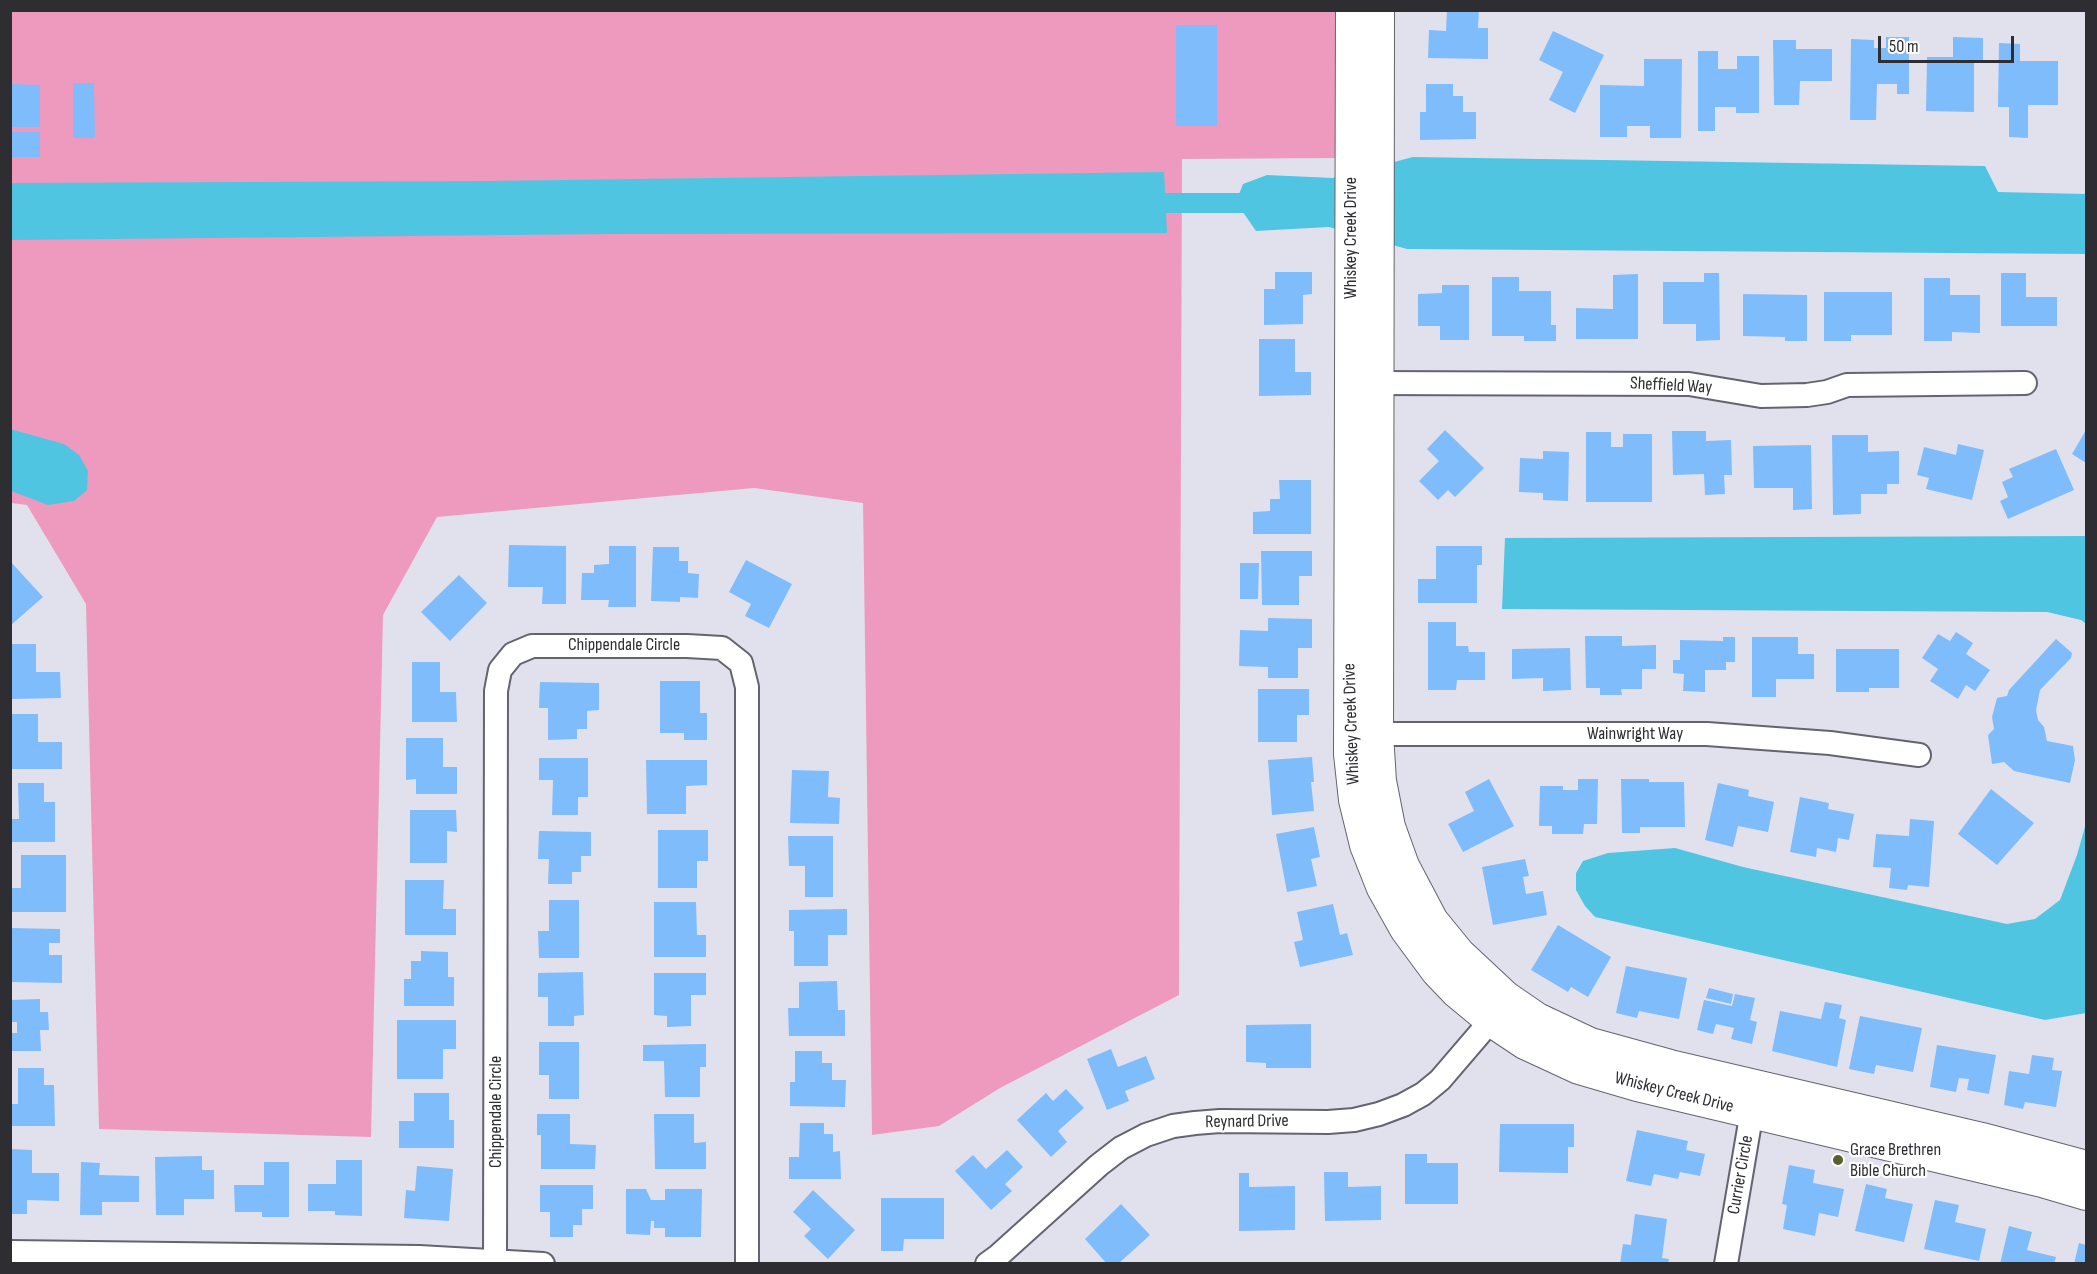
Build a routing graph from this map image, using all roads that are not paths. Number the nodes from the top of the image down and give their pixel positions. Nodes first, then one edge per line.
1 (1352, 10) edge
2 (1378, 10) edge
3 (1365, 158) junction
4 (1365, 383) junction
5 (2025, 383) dead end
6 (1364, 734) junction
7 (1919, 755) dead end
8 (1500, 1010) junction
9 (1754, 1099) junction
10 (2086, 1167) edge
11 (2086, 1194) edge
12 (10, 1252) edge
13 (495, 1260) junction
14 (996, 1261) edge
15 (543, 1263) edge
16 (747, 1263) edge
17 (1726, 1263) edge

1 - 3 street, Whiskey Creek Drive
2 - 3 street, Whiskey Creek Drive
3 - 4 street, Whiskey Creek Drive
4 - 5 street, Sheffield Way
4 - 6 street, Whiskey Creek Drive
6 - 7 street, Wainwright Way
6 - 8 street, Whiskey Creek Drive
8 - 9 street, Whiskey Creek Drive
8 - 14 street, Reynard Drive
9 - 10 street, Whiskey Creek Drive
9 - 11 street, Whiskey Creek Drive
9 - 17 street, Currier Circle
12 - 13 street
13 - 15 street
13 - 16 street, Chippendale Circle

